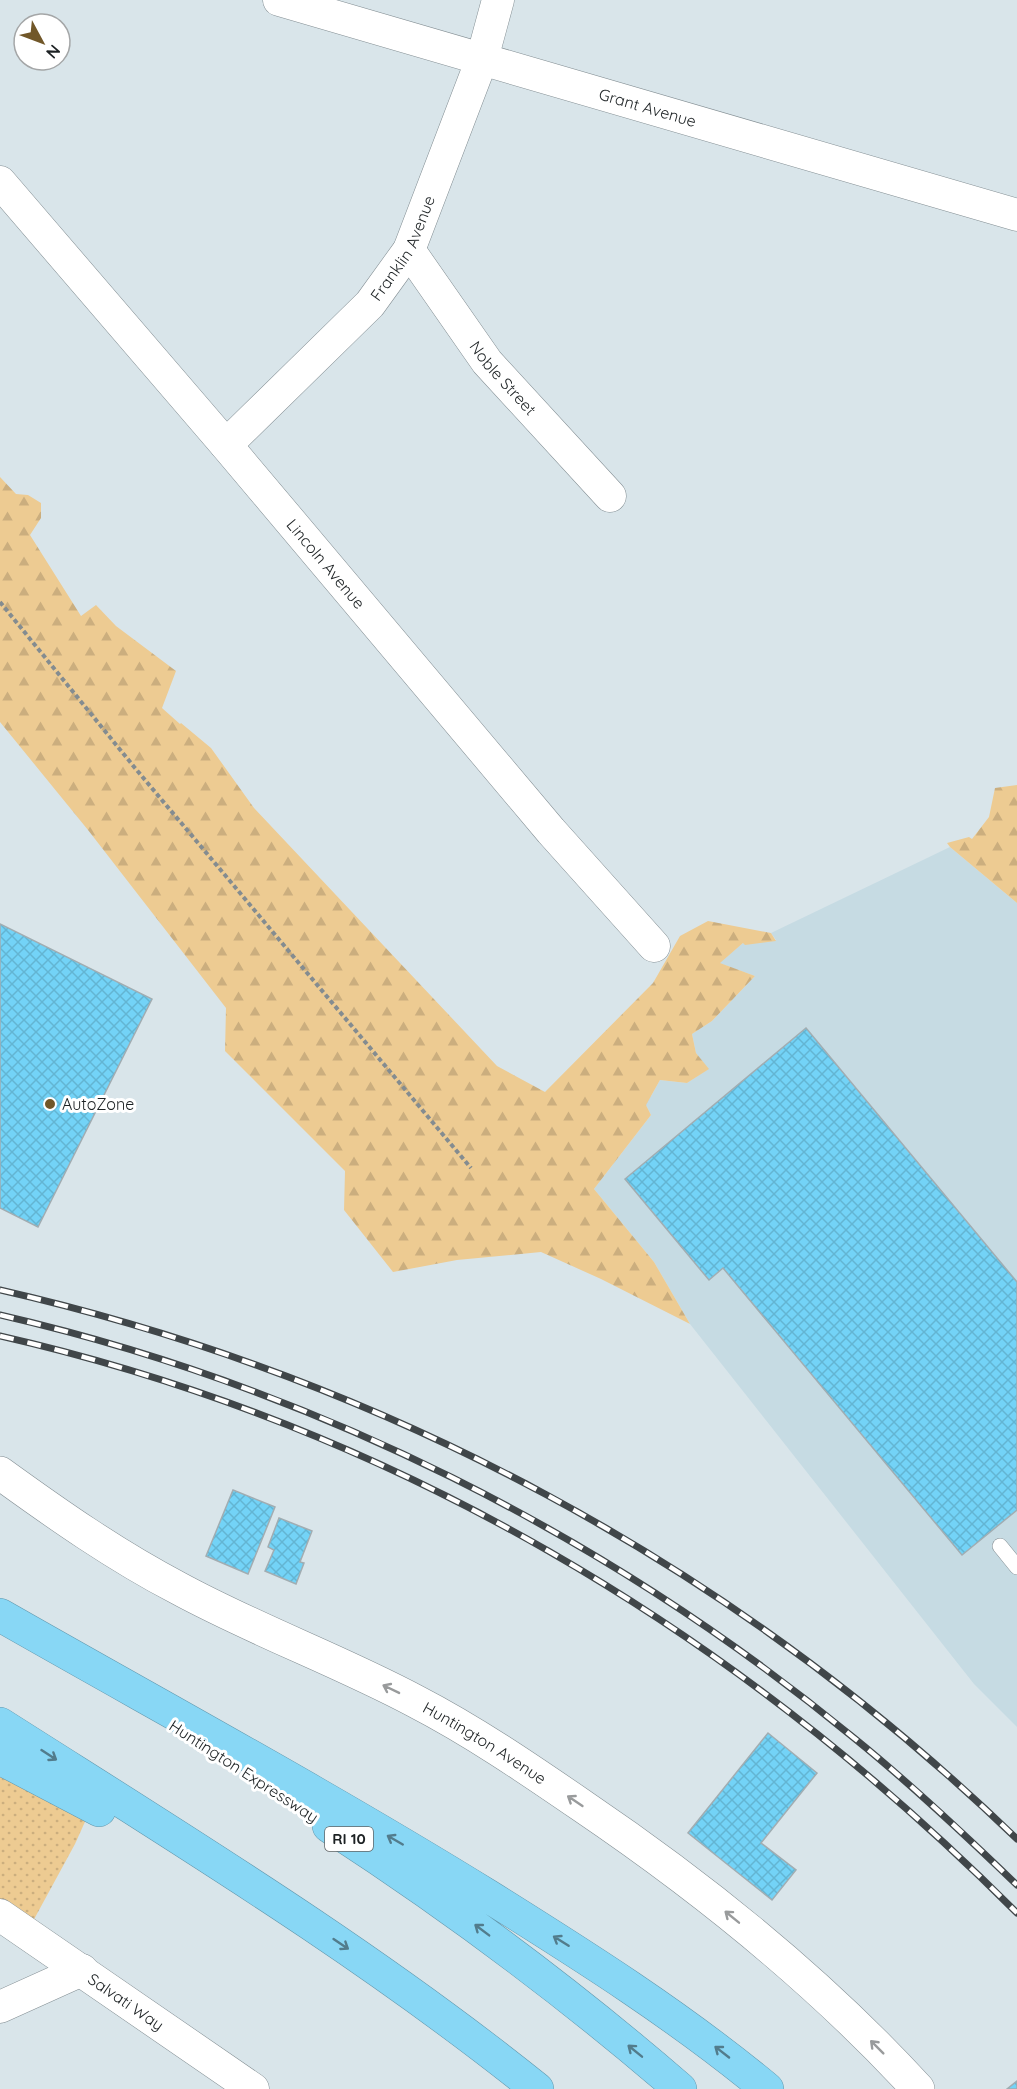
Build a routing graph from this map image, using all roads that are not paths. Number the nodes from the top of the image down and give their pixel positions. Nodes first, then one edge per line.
1 (279, 0) edge
2 (498, 0) edge
3 (482, 59) junction
4 (0, 182) edge
5 (1017, 215) edge
6 (409, 250) junction
7 (226, 445) junction
8 (610, 496) dead end
9 (654, 946) dead end
10 (0, 1473) edge
11 (1000, 1546) dead end
12 (1017, 1567) edge
13 (0, 1615) edge
14 (0, 1724) edge
15 (0, 1758) edge
16 (292, 1911) junction
17 (0, 1915) edge
18 (82, 1970) junction
19 (0, 2007) edge
20 (482, 2045) junction
21 (253, 2089) edge
22 (525, 2089) edge
23 (537, 2089) edge
24 (680, 2089) edge
25 (767, 2089) edge
26 (918, 2089) edge

1 - 3 street, Grant Avenue
2 - 3 street, Franklin Avenue
3 - 5 street, Grant Avenue
3 - 6 street, Franklin Avenue
4 - 7 street, Lincoln Avenue
6 - 7 street, Franklin Avenue
6 - 8 street, Noble Street
7 - 9 street, Lincoln Avenue
26 -> 10 main road, Huntington Avenue
11 - 12 lane
24 -> 13 highway, Huntington Expressway / RI 10
25 -> 13 highway
14 -> 16 highway
15 - 16 highway
16 -> 20 highway
17 - 18 street, Salvati Way
18 - 19 street
18 - 21 street, Salvati Way
20 - 22 highway
20 - 23 highway

